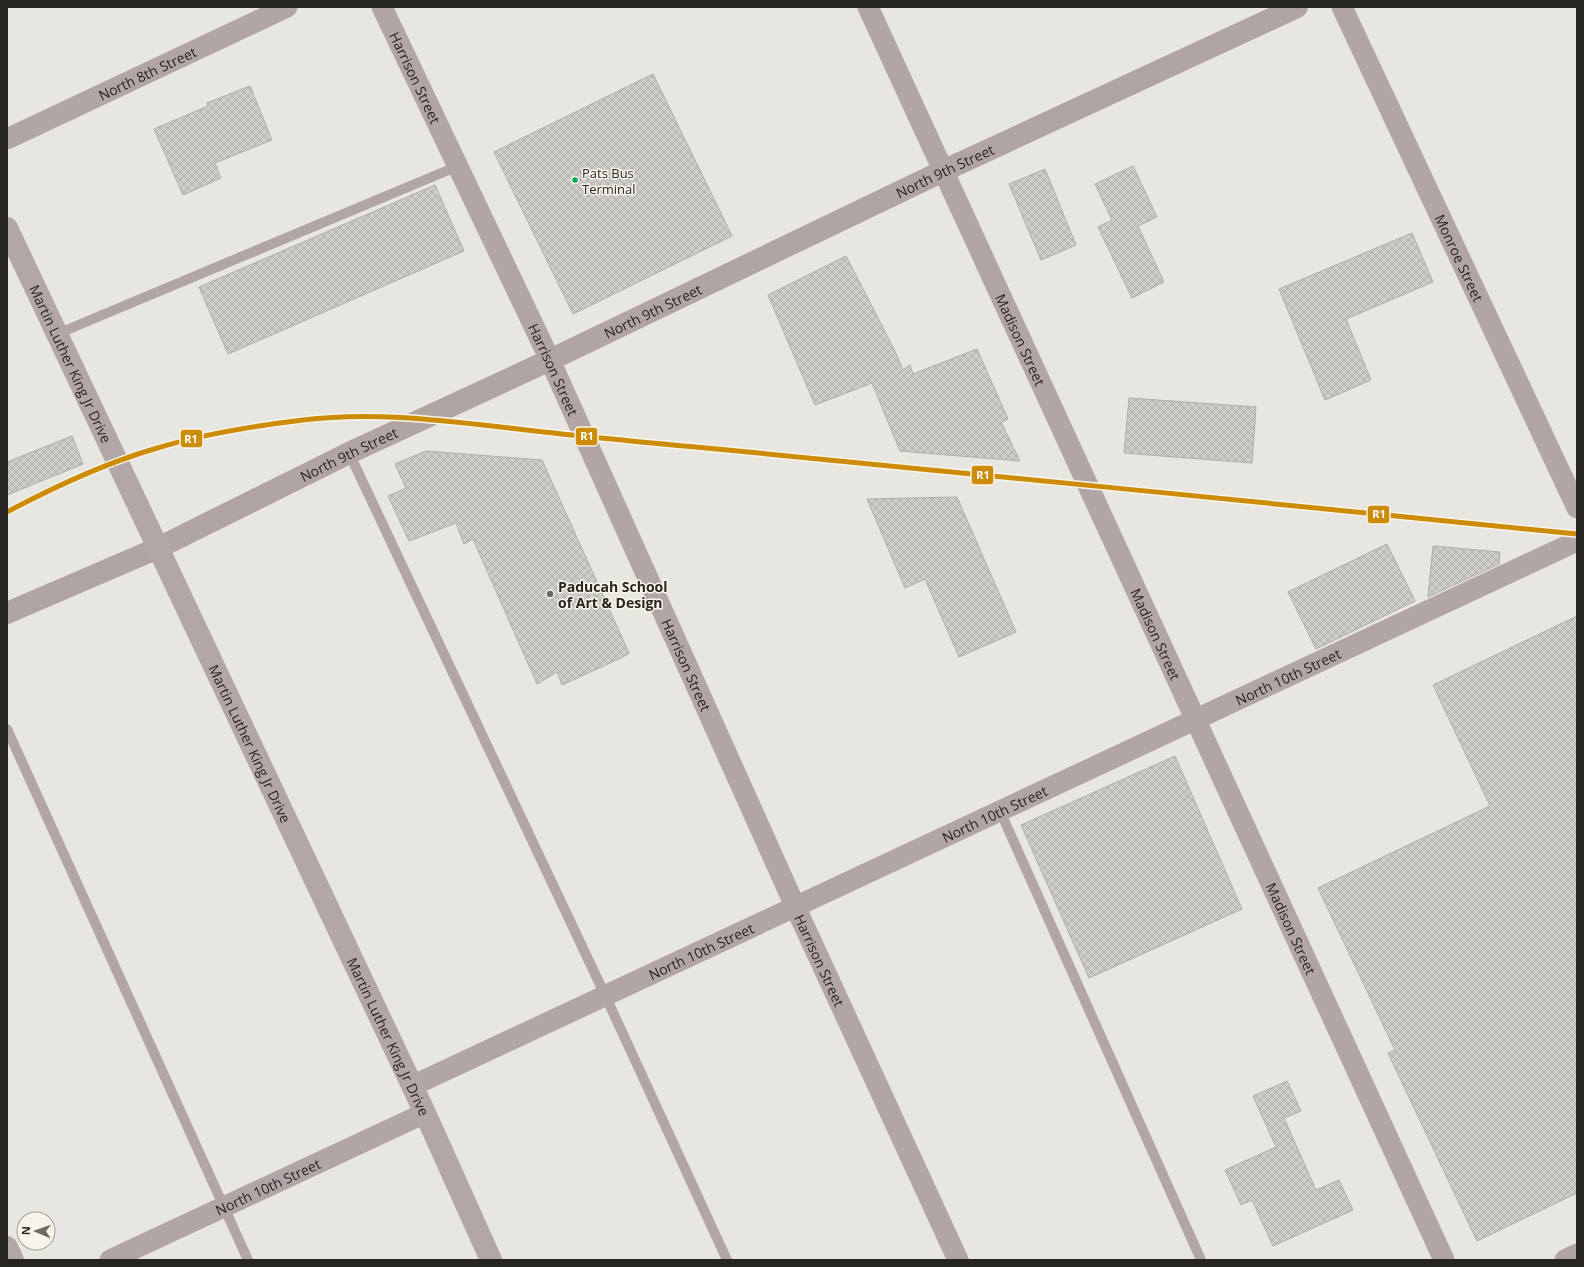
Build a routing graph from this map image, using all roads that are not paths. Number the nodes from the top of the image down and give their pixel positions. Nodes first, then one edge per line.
1 (287, 7) edge
2 (382, 7) edge
3 (868, 7) edge
4 (1297, 7) edge
5 (1342, 7) edge
6 (7, 139) edge
7 (458, 166) junction
8 (943, 171) junction
9 (7, 228) edge
10 (57, 334) junction
11 (550, 360) junction
12 (349, 453) junction
13 (1577, 508) edge
14 (1577, 541) edge
15 (158, 548) junction
16 (7, 613) edge
17 (1196, 720) junction
18 (7, 729) edge
19 (1000, 811) junction
20 (795, 906) junction
21 (606, 995) junction
22 (412, 1086) junction
23 (425, 1113) junction
24 (224, 1208) junction
25 (7, 1247) edge
26 (1577, 1254) edge
27 (1439, 1258) edge
28 (13, 1260) edge
29 (110, 1260) edge
30 (248, 1260) edge
31 (491, 1260) edge
32 (727, 1260) edge
33 (958, 1260) edge
34 (1201, 1260) edge
35 (1565, 1260) edge

1 - 6 street, North 8th Street
2 - 7 street, Harrison Street
3 - 8 street, Madison Street
4 - 8 street, North 9th Street
5 - 13 street, Monroe Street
7 - 10 lane
7 - 11 street, Harrison Street
8 - 11 street, North 9th Street
8 - 17 street, Madison Street
9 - 10 main road, Martin Luther King Jr Drive
10 - 15 main road, Martin Luther King Jr Drive
11 - 12 street, North 9th Street
11 - 20 street, Harrison Street
12 - 15 street, North 9th Street
12 - 21 lane
14 - 17 street, North 10th Street
15 - 16 street, North 9th Street
15 - 22 main road, Martin Luther King Jr Drive
17 - 19 street, North 10th Street
17 - 27 street, Madison Street
18 - 24 lane
19 - 20 street, North 10th Street
19 - 34 lane
20 - 21 street, North 10th Street
20 - 33 street, Harrison Street
21 - 22 street, North 10th Street
21 - 32 lane
22 - 23 main road, Martin Luther King Jr Drive
23 - 24 street, North 10th Street
23 - 31 main road, Martin Luther King Jr Drive
24 - 29 street, North 10th Street
24 - 30 lane
25 - 28 main road
26 - 35 street

